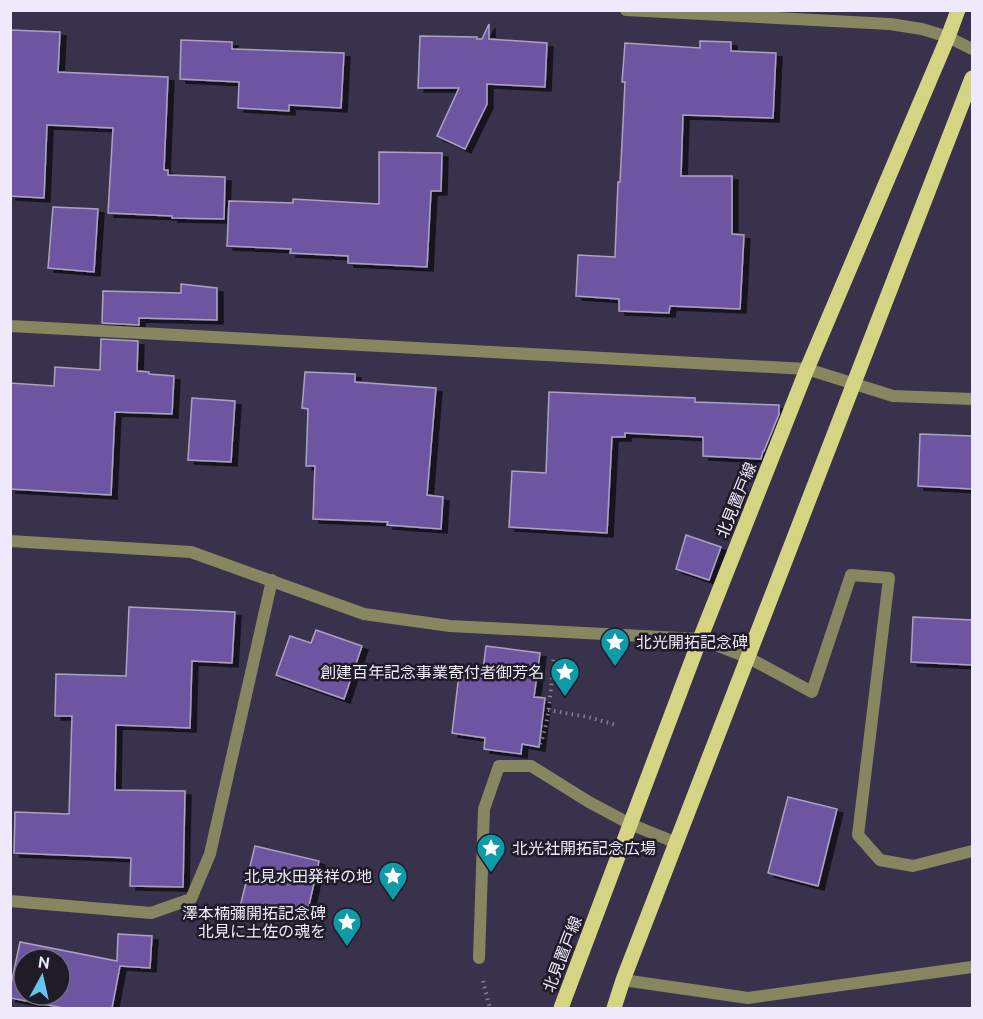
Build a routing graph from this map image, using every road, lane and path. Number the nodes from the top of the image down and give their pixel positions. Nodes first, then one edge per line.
1 (626, 10) edge
2 (891, 10) edge
3 (958, 10) edge
4 (890, 24) junction
5 (948, 37) junction
6 (972, 49) edge
7 (972, 78) edge
8 (10, 326) edge
9 (807, 369) junction
10 (854, 384) junction
11 (972, 399) edge
12 (10, 541) edge
13 (272, 580) junction
14 (557, 632) junction
15 (700, 639) junction
16 (749, 658) junction
17 (548, 710) junction
18 (616, 725) dead end
19 (531, 766) junction
20 (630, 824) junction
21 (677, 843) junction
22 (972, 850) edge
23 (10, 901) edge
24 (479, 958) dead end
25 (972, 967) edge
26 (482, 978) dead end
27 (623, 980) junction
28 (490, 1008) edge
29 (561, 1008) edge
30 (614, 1008) edge

1 - 4 street
2 - 4 street
3 - 5 main road, 北見置戸線
4 - 5 street
5 - 6 street
5 - 9 main road, 北見置戸線
7 - 10 main road
8 - 9 street
9 - 10 street
9 - 15 main road, 北見置戸線
10 - 11 street
10 - 16 main road
12 - 13 street
13 - 14 street
13 - 23 street
14 - 15 street
14 - 17 path
15 - 16 street
15 - 20 main road, 北見置戸線
16 - 21 main road
16 - 22 street
17 - 18 path
17 - 19 path
19 - 20 street
19 - 24 street
20 - 21 street
20 - 29 main road, 北見置戸線
21 - 27 main road
25 - 27 street
26 - 28 path
27 - 30 main road

